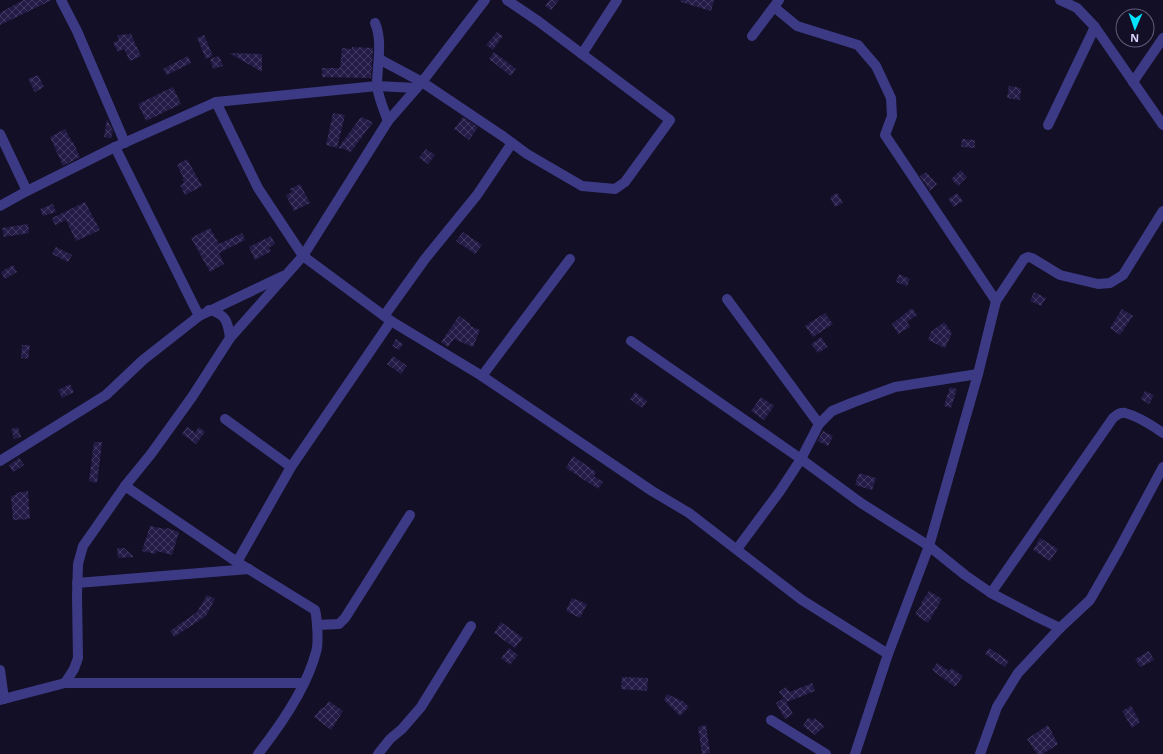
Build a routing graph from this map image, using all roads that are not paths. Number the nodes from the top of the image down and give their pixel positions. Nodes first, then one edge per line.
1 (61, 0) edge
2 (485, 0) edge
3 (508, 0) edge
4 (617, 0) edge
5 (1060, 0) edge
6 (777, 3) edge
7 (375, 23) dead end
8 (1095, 27) junction
9 (752, 36) dead end
10 (1163, 38) edge
11 (582, 54) junction
12 (379, 59) junction
13 (1133, 82) junction
14 (419, 85) junction
15 (377, 86) junction
16 (216, 102) junction
17 (388, 121) junction
18 (1048, 125) dead end
19 (1163, 125) edge
20 (0, 134) edge
21 (512, 143) junction
22 (120, 145) junction
23 (27, 191) junction
24 (0, 206) edge
25 (1163, 211) edge
26 (303, 256) junction
27 (570, 258) dead end
28 (287, 274) junction
29 (727, 299) dead end
30 (996, 301) junction
31 (209, 310) junction
32 (199, 316) junction
33 (387, 319) junction
34 (230, 338) junction
35 (631, 341) dead end
36 (978, 374) junction
37 (482, 376) junction
38 (225, 419) dead end
39 (818, 424) junction
40 (1163, 433) edge
41 (801, 459) junction
42 (0, 461) edge
43 (291, 467) junction
44 (1163, 467) edge
45 (125, 486) junction
46 (410, 515) dead end
47 (929, 546) junction
48 (737, 549) junction
49 (237, 562) junction
50 (248, 569) junction
51 (77, 583) junction
52 (991, 593) junction
53 (317, 625) junction
54 (471, 626) dead end
55 (1060, 628) junction
56 (888, 654) junction
57 (0, 670) edge
58 (65, 683) junction
59 (304, 683) junction
60 (2, 700) edge
61 (771, 720) dead end
62 (258, 754) edge
63 (378, 754) edge
64 (826, 754) edge
65 (855, 754) edge
66 (980, 754) edge

1 - 22 street
2 - 14 street
3 - 11 street
4 - 11 street
5 - 8 street
6 - 9 street
6 - 30 street
7 - 12 street
8 - 13 street
8 - 18 street
10 - 13 street
11 - 21 street
12 - 14 street
12 - 15 street
13 - 19 street
14 - 15 street
14 - 17 street
14 - 21 street
15 - 16 street
15 - 17 street
16 - 22 street
16 - 26 street
17 - 26 street
20 - 23 street
21 - 33 street
22 - 23 street
22 - 32 street
23 - 24 street
25 - 30 street
26 - 28 street
26 - 33 street
27 - 37 street
28 - 31 street
28 - 34 street
29 - 39 street
30 - 36 street
31 - 32 street
31 - 34 street
32 - 42 street
33 - 37 street
33 - 43 street
34 - 45 street
35 - 41 street
36 - 39 street
36 - 47 street
37 - 48 street
38 - 43 street
39 - 41 street
40 - 52 street
41 - 47 street
41 - 48 street
43 - 49 street
44 - 55 street
45 - 49 street
45 - 51 street
46 - 53 street
47 - 52 street
47 - 56 street
48 - 56 street
49 - 50 street
50 - 51 street
50 - 53 street
51 - 58 street
52 - 55 street
53 - 59 street
54 - 63 street
55 - 66 street
56 - 65 street
57 - 60 street
58 - 59 street
58 - 60 street
59 - 62 street
61 - 64 street

